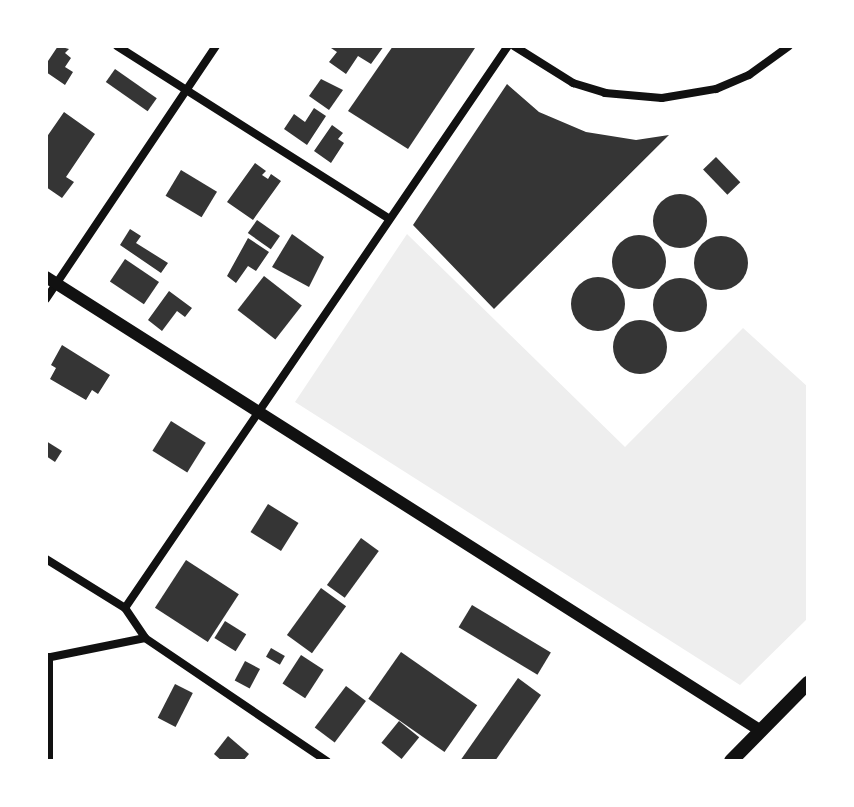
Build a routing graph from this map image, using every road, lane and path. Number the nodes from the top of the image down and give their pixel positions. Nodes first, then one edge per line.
1 (117, 46) edge
2 (216, 46) edge
3 (511, 46) edge
4 (789, 46) edge
5 (185, 92) junction
6 (388, 218) junction
7 (51, 280) edge
8 (46, 299) edge
9 (259, 414) junction
10 (46, 559) edge
11 (125, 608) junction
12 (145, 638) junction
13 (48, 657) edge
14 (808, 683) edge
15 (761, 731) junction
16 (49, 761) edge
17 (327, 761) edge
18 (731, 761) edge

1 - 5 street
2 - 5 street
3 - 4 street
3 - 6 street
5 - 6 street
5 - 7 street
6 - 9 street
7 - 8 street
7 - 9 main road
9 - 11 street
9 - 15 main road
10 - 11 street
11 - 12 street
12 - 13 street
12 - 17 street
13 - 16 street
14 - 15 main road
15 - 18 main road

